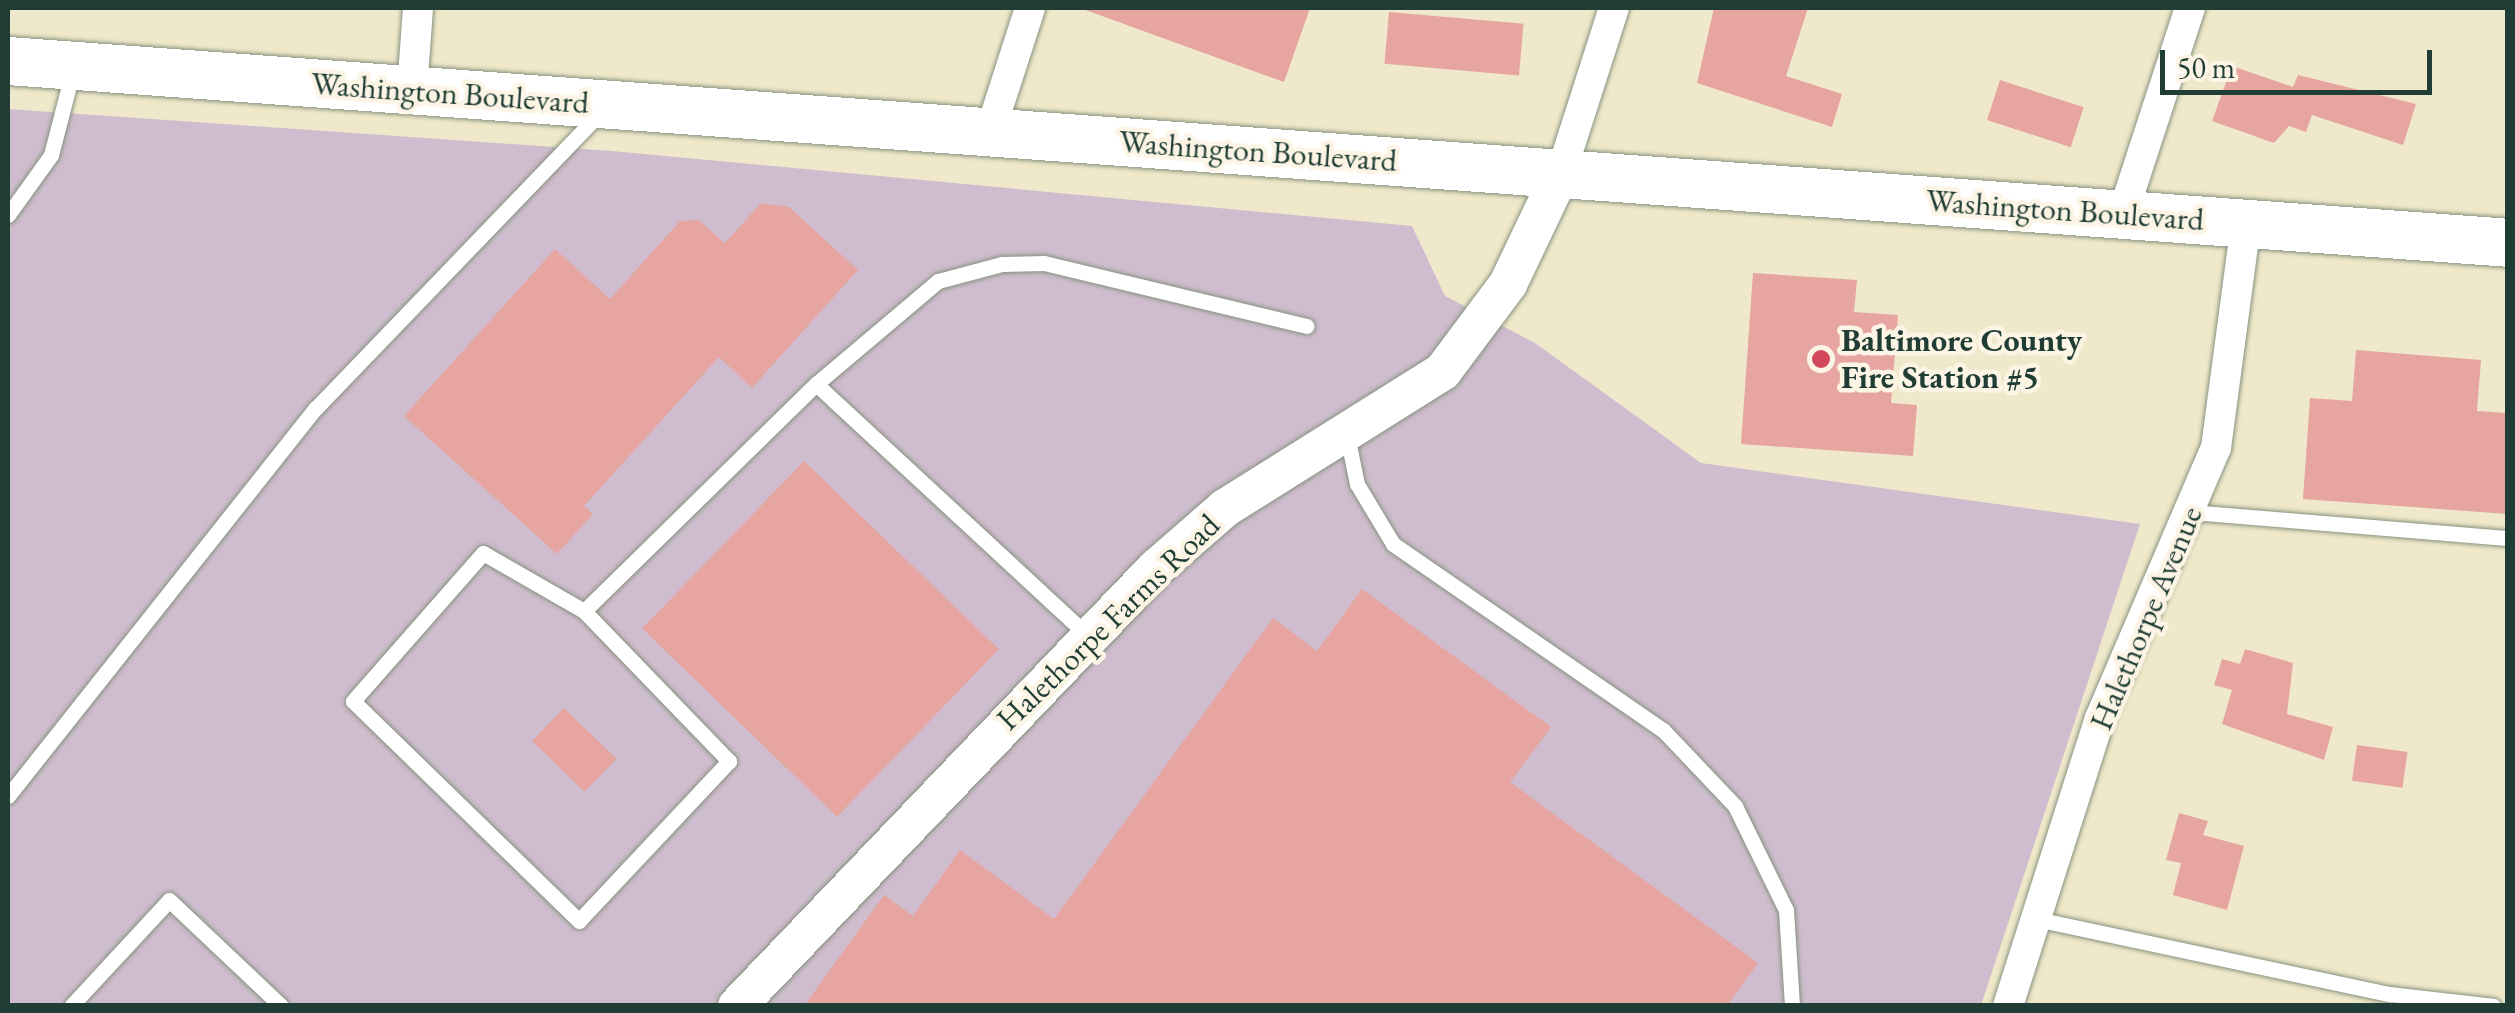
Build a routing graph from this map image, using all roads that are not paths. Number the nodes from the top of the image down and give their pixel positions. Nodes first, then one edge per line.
1 (418, 8) edge
2 (1030, 8) edge
3 (1614, 8) edge
4 (2190, 8) edge
5 (8, 61) edge
6 (73, 66) junction
7 (412, 90) junction
8 (609, 104) junction
9 (990, 132) junction
10 (1560, 173) junction
11 (2123, 213) junction
12 (8, 215) edge
13 (2246, 223) junction
14 (2508, 244) edge
15 (1307, 326) dead end
16 (816, 384) junction
17 (1347, 435) junction
18 (2192, 512) junction
19 (2508, 538) edge
20 (584, 611) junction
21 (1086, 634) junction
22 (8, 796) edge
23 (2036, 919) junction
24 (71, 1006) edge
25 (281, 1006) edge
26 (737, 1006) edge
27 (1792, 1006) edge
28 (2008, 1006) edge
29 (2493, 1006) edge

1 - 7 street
2 - 9 street
3 - 10 street
4 - 11 street
5 - 6 main road, Washington Boulevard
6 - 7 main road, Washington Boulevard
6 - 12 lane
7 - 8 main road, Washington Boulevard
8 - 9 main road, Washington Boulevard
8 - 22 lane
9 - 10 main road, Washington Boulevard
10 - 11 main road, Washington Boulevard
10 - 17 street, Halethorpe Farms Road
11 - 13 main road, Washington Boulevard
13 - 14 main road, Washington Boulevard
13 - 18 street, Halethorpe Avenue
15 - 16 lane
16 - 20 lane
16 - 21 lane
17 - 21 street, Halethorpe Farms Road
17 - 27 lane
18 - 19 lane
18 - 23 street, Halethorpe Avenue
20 - 20 lane
21 - 26 street, Halethorpe Farms Road
23 - 28 street, Halethorpe Avenue
23 - 29 lane
24 - 25 lane

